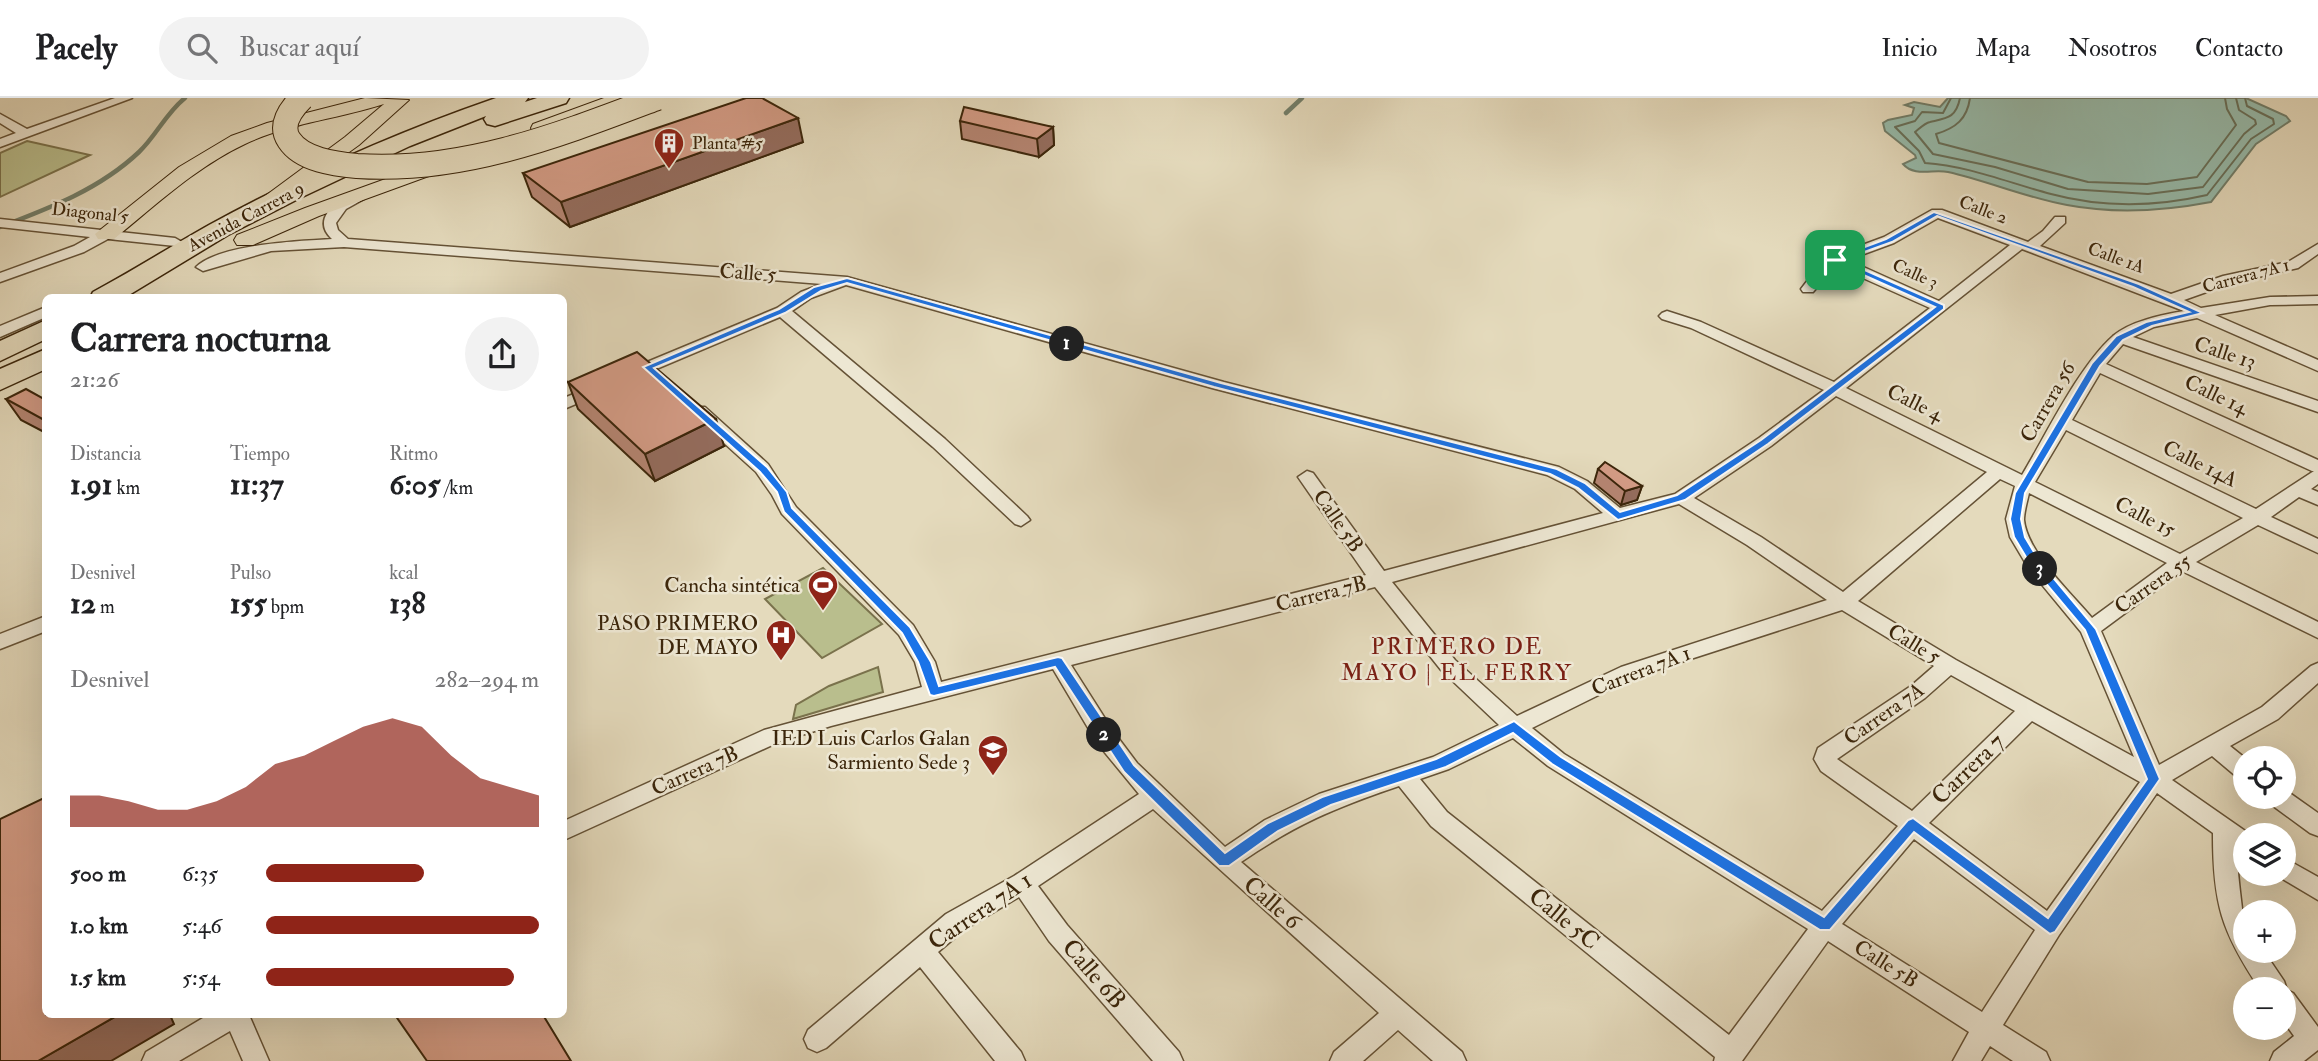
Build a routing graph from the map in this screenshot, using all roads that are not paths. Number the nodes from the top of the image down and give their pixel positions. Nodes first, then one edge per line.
1 (76, 98) edge
2 (126, 98) edge
3 (302, 98) edge
4 (384, 98) edge
5 (403, 98) edge
6 (517, 98) edge
7 (558, 98) edge
8 (621, 98) edge
9 (657, 98) edge
10 (94, 109) junction
11 (330, 114) junction
12 (0, 118) edge
13 (363, 131) junction
14 (26, 134) junction
15 (0, 143) edge
16 (403, 148) junction
17 (373, 189) junction
18 (2060, 220) dead end
19 (5, 224) edge
20 (216, 232) junction
21 (106, 234) junction
22 (245, 240) junction
23 (175, 242) dead end
24 (344, 243) junction
25 (2024, 246) junction
26 (2318, 248) edge
27 (1835, 260) junction
28 (202, 267) junction
29 (0, 278) edge
30 (847, 281) junction
31 (1808, 289) dead end
32 (110, 294) edge
33 (158, 294) edge
34 (2171, 299) junction
35 (2318, 300) edge
36 (1941, 307) junction
37 (782, 311) junction
38 (42, 313) edge
39 (2198, 313) junction
40 (1667, 316) dead end
41 (42, 330) edge
42 (0, 332) edge
43 (2120, 338) junction
44 (0, 352) edge
45 (42, 359) edge
46 (2096, 365) junction
47 (2318, 366) edge
48 (648, 367) junction
49 (0, 381) edge
50 (667, 384) edge
51 (1835, 389) junction
52 (686, 400) edge
53 (567, 403) edge
54 (2318, 407) edge
55 (2062, 422) junction
56 (2318, 467) edge
57 (2000, 470) junction
58 (2318, 476) edge
59 (1307, 478) dead end
60 (2026, 483) junction
61 (2299, 490) junction
62 (1681, 498) junction
63 (2318, 499) edge
64 (1618, 516) junction
65 (2258, 517) junction
66 (1021, 520) dead end
67 (2318, 547) edge
68 (2183, 561) junction
69 (1379, 579) junction
70 (1844, 602) junction
71 (42, 625) edge
72 (2090, 629) junction
73 (2318, 631) edge
74 (0, 642) edge
75 (1058, 662) junction
76 (1949, 665) junction
77 (2318, 671) edge
78 (934, 692) junction
79 (2030, 710) junction
80 (1514, 726) junction
81 (2215, 746) junction
82 (2233, 761) edge
83 (1404, 776) junction
84 (2154, 779) junction
85 (1154, 796) junction
86 (2295, 809) edge
87 (1913, 824) junction
88 (2318, 826) edge
89 (2225, 829) junction
90 (567, 830) edge
91 (2233, 835) edge
92 (1224, 861) junction
93 (2296, 876) edge
94 (1022, 883) junction
95 (2318, 890) edge
96 (2233, 916) edge
97 (1825, 926) junction
98 (2050, 927) junction
99 (921, 950) junction
100 (1398, 1013) junction
101 (229, 1018) edge
102 (235, 1018) edge
103 (2296, 1018) edge
104 (1989, 1029) junction
105 (817, 1039) dead end
106 (1729, 1057) edge
107 (155, 1061) edge
108 (256, 1061) edge
109 (1012, 1061) edge
110 (1170, 1061) edge
111 (1343, 1061) edge
112 (1452, 1061) edge
113 (1966, 1061) edge
114 (2037, 1061) edge
115 (2283, 1061) edge

1 - 10 street
2 - 10 street
3 - 9 highway, bridge
4 - 11 main road
5 - 13 main road
6 - 16 highway
7 - 16 highway
8 - 17 main road
10 - 14 street
11 - 13 main road
11 - 21 main road
12 - 14 street
13 - 20 main road
14 - 15 street
16 - 20 highway, Avenida Carrera 9
16 - 22 highway, Avenida Carrera 9
17 - 22 main road
17 - 24 street
18 - 25 street, Carrera 7B
19 - 21 street, Diagonal 5
20 - 32 highway, Avenida Carrera 9
21 - 23 street, Diagonal 5
21 - 29 street
22 - 28 highway, Avenida Carrera 9
24 - 28 street, Calle 5
24 - 30 street, Calle 5
25 - 27 street, Calle 2
25 - 34 street, Calle 1A
25 - 36 street, Carrera 7B
26 - 34 street, Carrera 7A 1
27 - 31 street
27 - 36 street, Calle 3
28 - 33 highway, Avenida Carrera 9
30 - 37 street
30 - 64 street, Calle 5
34 - 39 street, Calle 1A
35 - 39 street, Carrera 56
36 - 51 street, Carrera 7B
37 - 48 street
37 - 66 street
38 - 42 street
39 - 43 street, Carrera 56
39 - 47 street, Calle 1A
40 - 51 street, Calle 4
41 - 44 highway
43 - 46 street, Carrera 56
43 - 54 street, Calle 13
45 - 49 highway
46 - 55 street, Carrera 56
46 - 56 street, Calle 14
48 - 50 street
48 - 53 street
51 - 57 street, Calle 4
51 - 62 street, Carrera 7B
52 - 78 street
55 - 60 street, Carrera 56
55 - 65 street, Calle 14A
57 - 60 street, Calle 4
57 - 70 street, Carrera 7A 1
58 - 61 street, Carrera 55
59 - 69 street, Calle 5B
60 - 68 street, Calle 15
60 - 72 street, Carrera 56
61 - 63 street
61 - 65 street, Carrera 55
62 - 64 street, Carrera 7B
62 - 70 street, Calle 5
64 - 69 street, Carrera 7B
65 - 67 street, Calle 14A
65 - 68 street, Carrera 55
68 - 72 street, Carrera 55
68 - 73 street, Calle 15
69 - 75 street, Carrera 7B
69 - 80 street, Calle 5B
70 - 76 street, Calle 5
70 - 80 street, Carrera 7A 1
71 - 74 street
72 - 84 street
75 - 78 street, Carrera 7B
75 - 85 street, Calle 6
76 - 79 street, Calle 5
76 - 87 street, Carrera 7A
77 - 81 street
78 - 90 street, Carrera 7B
79 - 84 street, Calle 5
79 - 87 street, Carrera 7
80 - 83 street, Carrera 7A 1
80 - 97 street, Calle 5B
81 - 82 street
81 - 84 street
83 - 92 street, Carrera 7A 1
83 - 106 street, Calle 5C
84 - 89 street, Calle 5
84 - 98 street
85 - 92 street, Calle 6
85 - 94 street, Carrera 7A 1
86 - 88 street
87 - 97 street, Carrera 7
87 - 98 street
89 - 91 street, Calle 5
89 - 96 street
92 - 100 street, Calle 6
93 - 95 street
94 - 99 street, Carrera 7A 1
94 - 110 street, Calle 6B
97 - 104 street, Calle 5B
97 - 106 street, Carrera 7
98 - 104 street
99 - 105 street, Carrera 7A 1
99 - 109 street
100 - 111 street
100 - 112 street, Calle 6
101 - 107 street
102 - 108 street
103 - 115 street
104 - 113 street
104 - 114 street, Calle 5B

